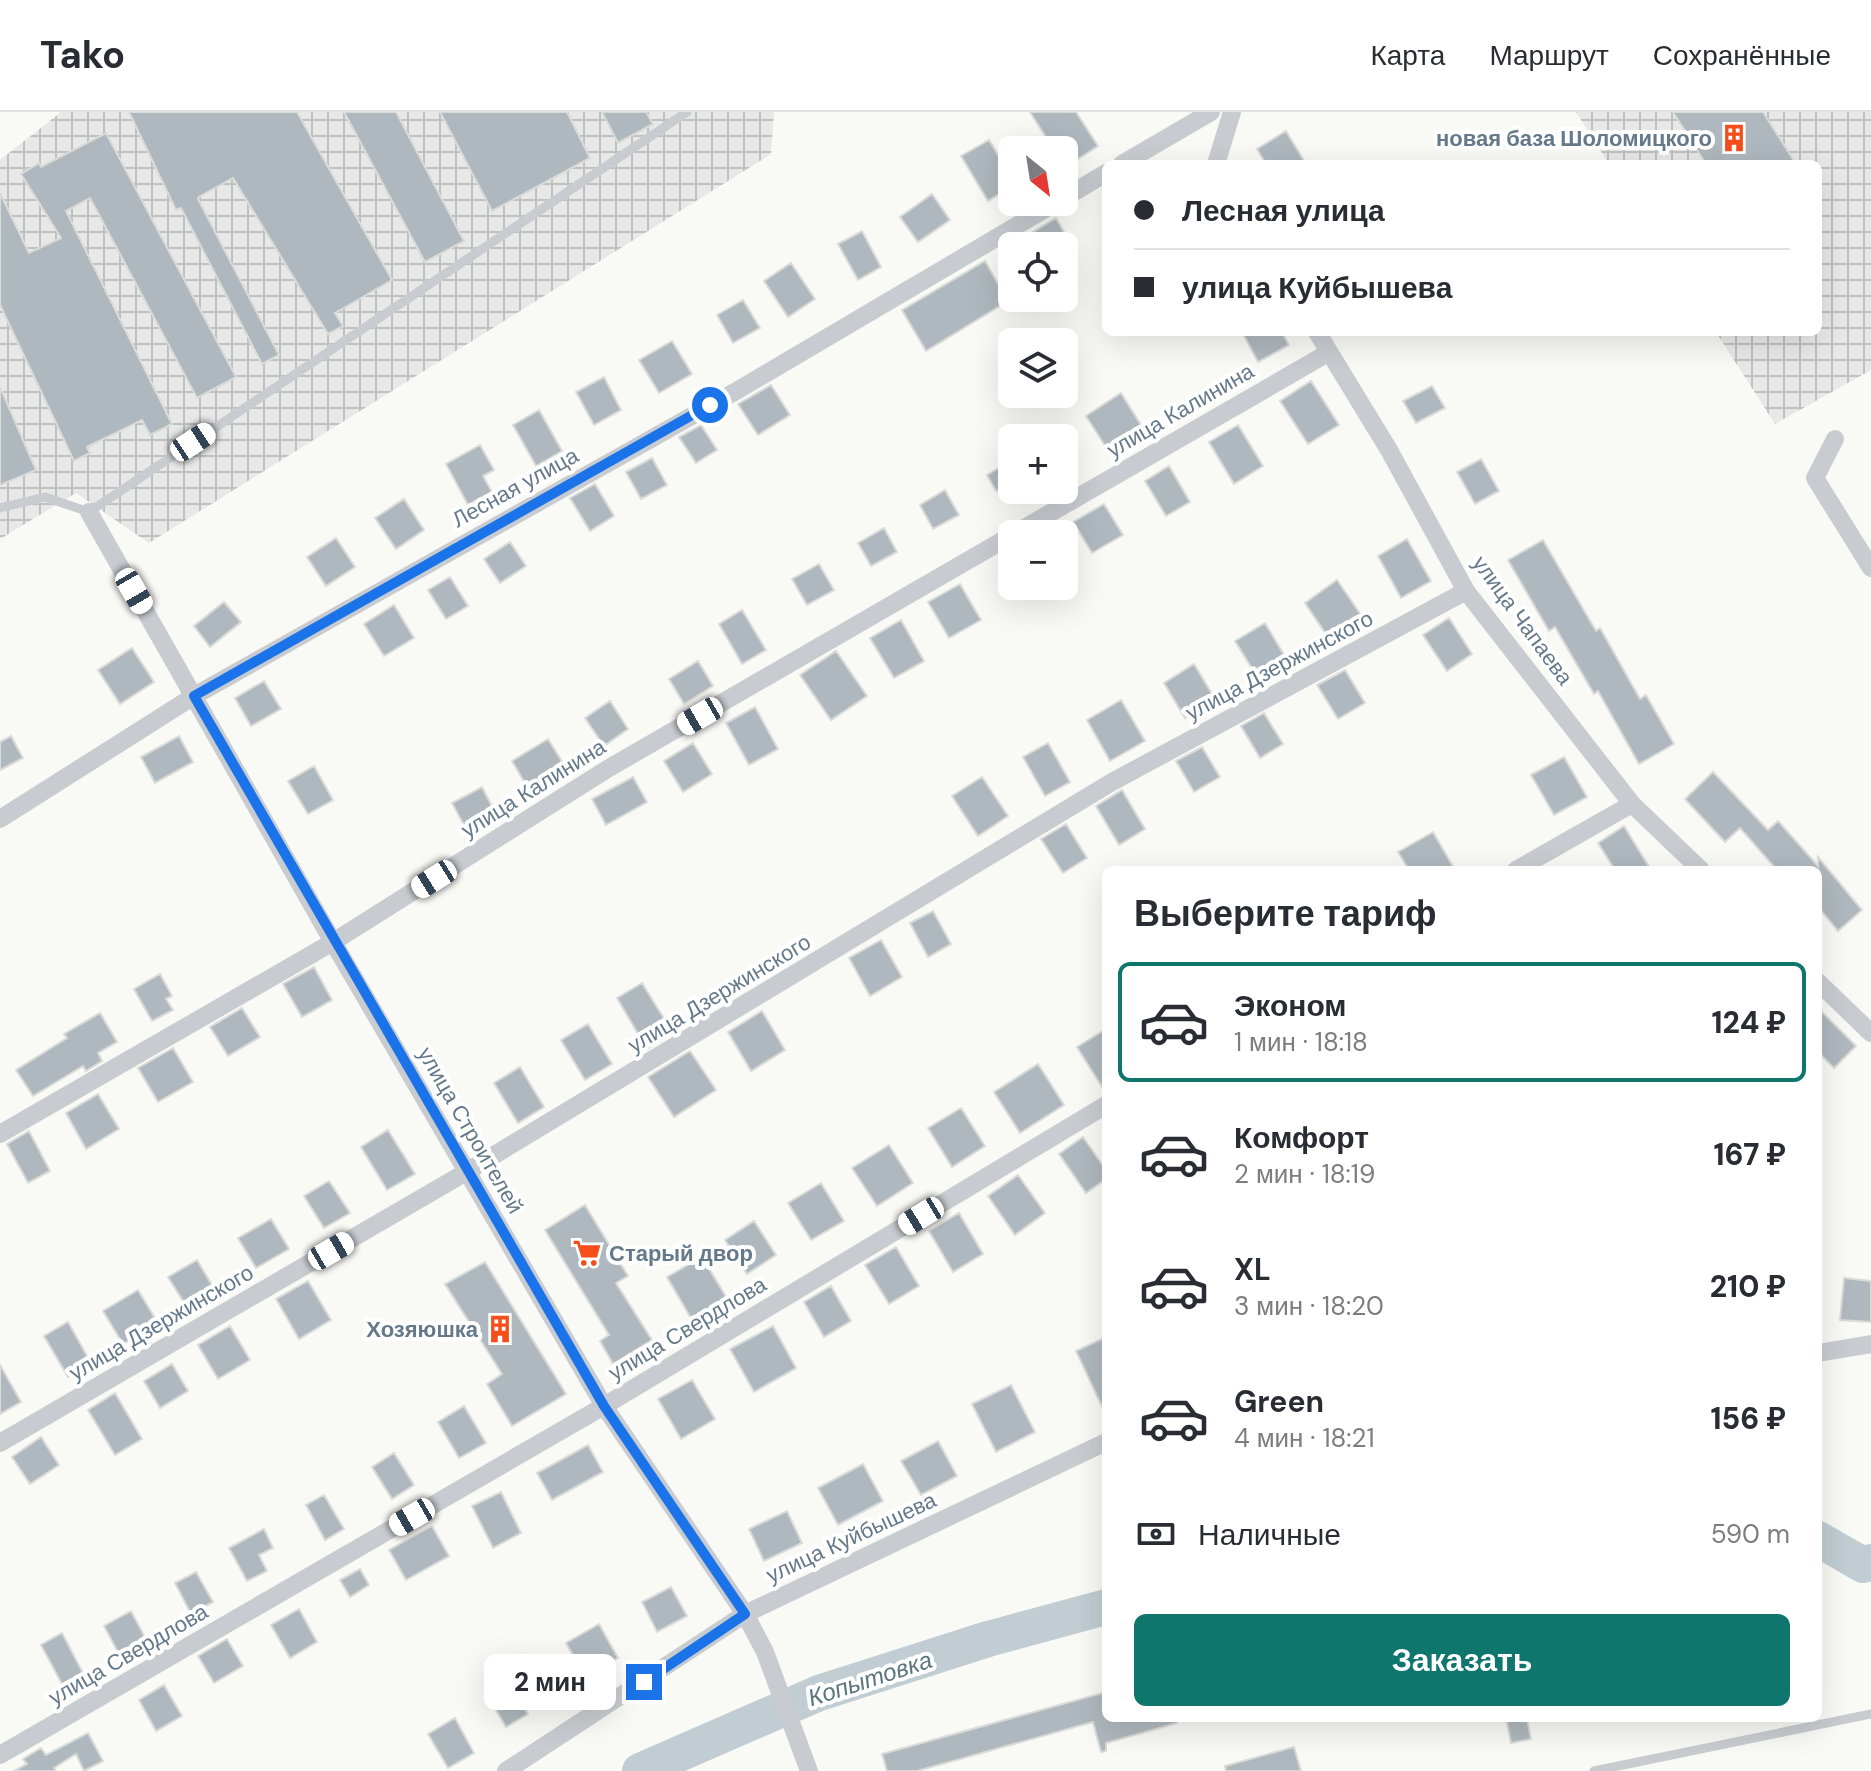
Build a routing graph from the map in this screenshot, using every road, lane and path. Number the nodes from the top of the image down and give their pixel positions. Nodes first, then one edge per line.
1 (687, 112) edge
2 (1211, 112) edge
3 (1232, 112) edge
4 (1129, 160) edge
5 (1217, 160) edge
6 (1102, 175) edge
7 (1078, 190) edge
8 (1033, 216) edge
9 (1319, 336) edge
10 (1328, 353) junction
11 (1835, 439) dead end
12 (0, 508) edge
13 (89, 512) junction
14 (1039, 520) edge
15 (998, 544) edge
16 (1871, 568) edge
17 (1466, 591) junction
18 (194, 696) junction
19 (1632, 804) junction
20 (0, 819) edge
21 (1523, 866) edge
22 (1697, 866) edge
23 (333, 942) junction
24 (1822, 986) edge
25 (1871, 1033) edge
26 (1102, 1107) edge
27 (0, 1134) edge
28 (468, 1171) junction
29 (1871, 1344) edge
30 (1822, 1352) edge
31 (604, 1406) junction
32 (0, 1443) edge
33 (1102, 1444) edge
34 (745, 1614) junction
35 (1871, 1714) edge
36 (0, 1755) edge
37 (506, 1771) edge
38 (809, 1771) edge
39 (1594, 1771) edge

1 - 13 lane
2 - 4 street
3 - 5 street
6 - 7 street
8 - 18 street, Лесная улица
9 - 10 street, улица Чапаева
10 - 14 street, улица Калинина
10 - 17 street, улица Чапаева
11 - 16 street
12 - 13 lane
13 - 18 street, улица Строителей
15 - 23 street, улица Калинина
17 - 19 street, улица Чапаева
17 - 28 street, улица Дзержинского
18 - 20 street, Лесная улица
18 - 23 street, улица Строителей
19 - 21 street
19 - 22 street, улица Чапаева
23 - 27 street, улица Калинина
23 - 28 street, улица Строителей
24 - 25 street
26 - 31 street, улица Свердлова
28 - 31 street, улица Строителей
28 - 32 street, улица Дзержинского
29 - 30 street
31 - 34 street, улица Строителей
31 - 36 street, улица Свердлова
33 - 34 street, улица Куйбышева
34 - 37 street, улица Куйбышева
34 - 38 street, улица Строителей
35 - 39 lane

